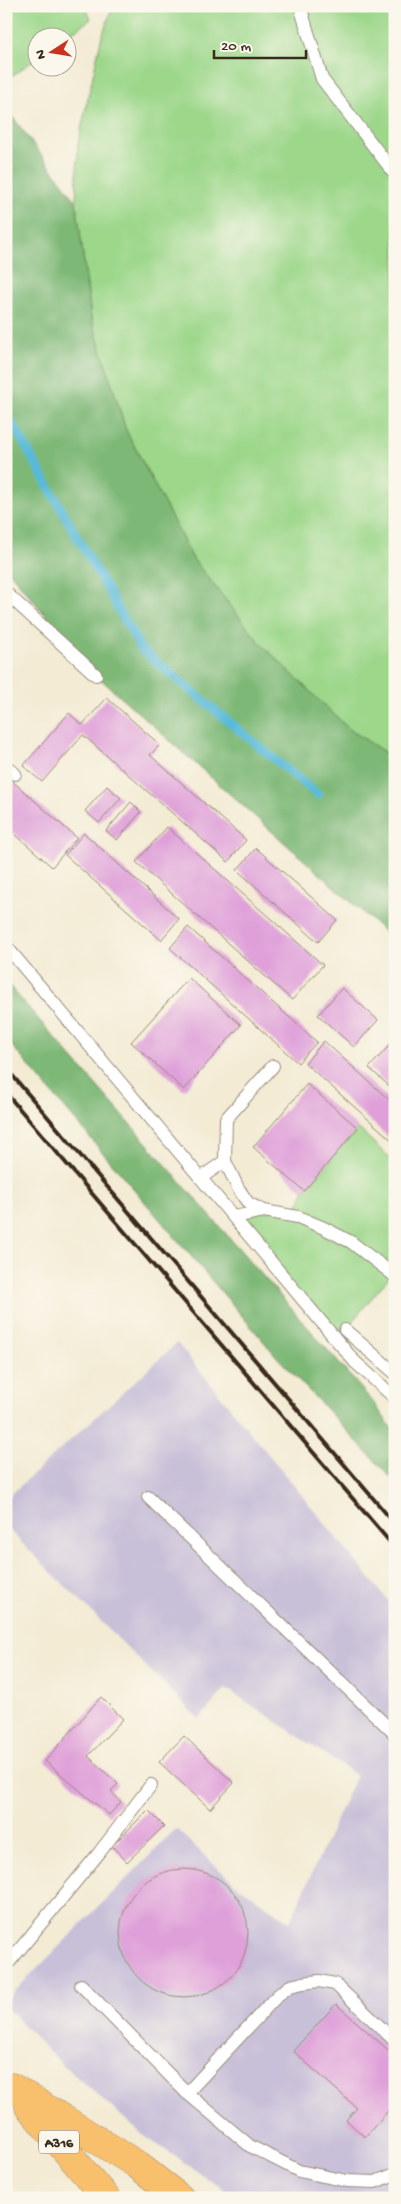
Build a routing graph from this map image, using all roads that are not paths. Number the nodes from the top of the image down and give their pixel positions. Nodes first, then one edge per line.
1 (300, 6) edge
2 (395, 174) edge
3 (6, 593) edge
4 (96, 674) dead end
5 (6, 946) edge
6 (273, 1066) dead end
7 (225, 1161) junction
8 (202, 1177) junction
9 (264, 1211) junction
10 (234, 1217) junction
11 (395, 1276) edge
12 (345, 1330) dead end
13 (395, 1373) edge
14 (395, 1398) edge
15 (148, 1497) dead end
16 (395, 1734) edge
17 (151, 1785) dead end
18 (6, 1966) edge
19 (81, 1985) dead end
20 (395, 2041) edge
21 (9, 2084) edge
22 (187, 2093) junction
23 (395, 2174) edge
24 (106, 2198) edge
25 (180, 2198) edge

1 - 2 lane
3 - 4 lane
5 - 8 lane
6 - 7 lane
7 - 8 lane
7 - 9 lane
8 - 10 lane
9 - 10 lane
9 - 11 lane
10 - 14 lane
12 - 13 lane
15 - 16 lane
17 - 18 lane
19 - 22 lane
20 - 22 lane
21 - 24 highway, A316
21 - 25 highway
22 - 23 lane

